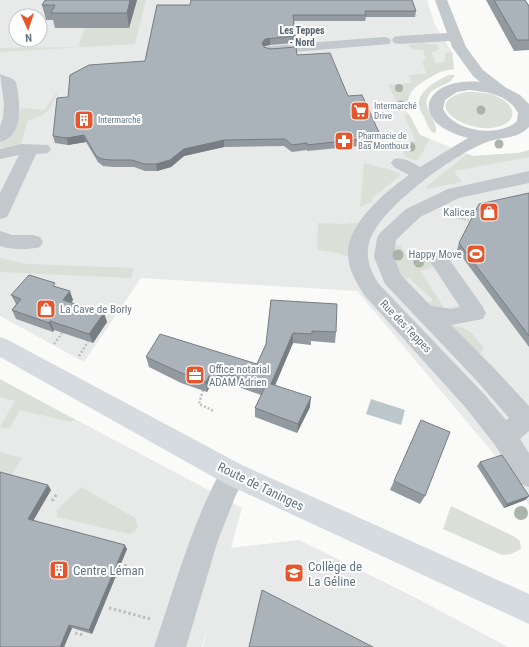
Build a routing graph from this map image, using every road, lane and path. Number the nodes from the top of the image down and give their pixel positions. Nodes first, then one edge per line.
1 (441, 0) edge
2 (457, 42) junction
3 (270, 50) edge
4 (5, 83) edge
5 (453, 88) junction
6 (500, 91) junction
7 (523, 100) edge
8 (444, 121) junction
9 (527, 121) edge
10 (485, 136) junction
11 (0, 137) edge
12 (0, 154) edge
13 (400, 164) dead end
14 (20, 168) junction
15 (422, 175) junction
16 (0, 176) edge
17 (529, 177) edge
18 (399, 192) junction
19 (425, 207) junction
20 (0, 213) edge
21 (436, 257) dead end
22 (425, 313) junction
23 (62, 333) edge
24 (88, 342) edge
25 (54, 344) dead end
26 (0, 346) edge
27 (79, 356) dead end
28 (203, 390) edge
29 (214, 411) dead end
30 (504, 437) junction
31 (233, 474) junction
32 (529, 475) edge
33 (57, 494) dead end
34 (52, 501) dead end
35 (126, 564) dead end
36 (122, 576) dead end
37 (109, 608) dead end
38 (529, 609) edge
39 (76, 633) edge
40 (84, 635) edge
41 (173, 636) edge

1 - 2 street
2 - 3 street
2 - 5 street
2 - 6 street
4 - 11 street
5 - 6 street
5 - 8 street
6 - 7 street
7 - 9 street
8 - 10 street
8 - 15 street, Rue des Teppes
9 - 10 street
10 - 15 street, Rue des Teppes
12 - 14 street
13 - 15 street
14 - 16 street
14 - 20 street
15 - 18 street, Rue des Teppes
17 - 19 street
18 - 19 street
18 - 30 street, Rue des Teppes
19 - 22 street
21 - 22 street
22 - 30 street
23 - 25 path
24 - 27 path
26 - 31 main road, Route de Taninges
28 - 29 path
30 - 32 street, Rue des Teppes
31 - 38 main road, Route de Taninges
31 - 41 street
33 - 34 path
35 - 36 path
37 - 41 path
39 - 40 path

